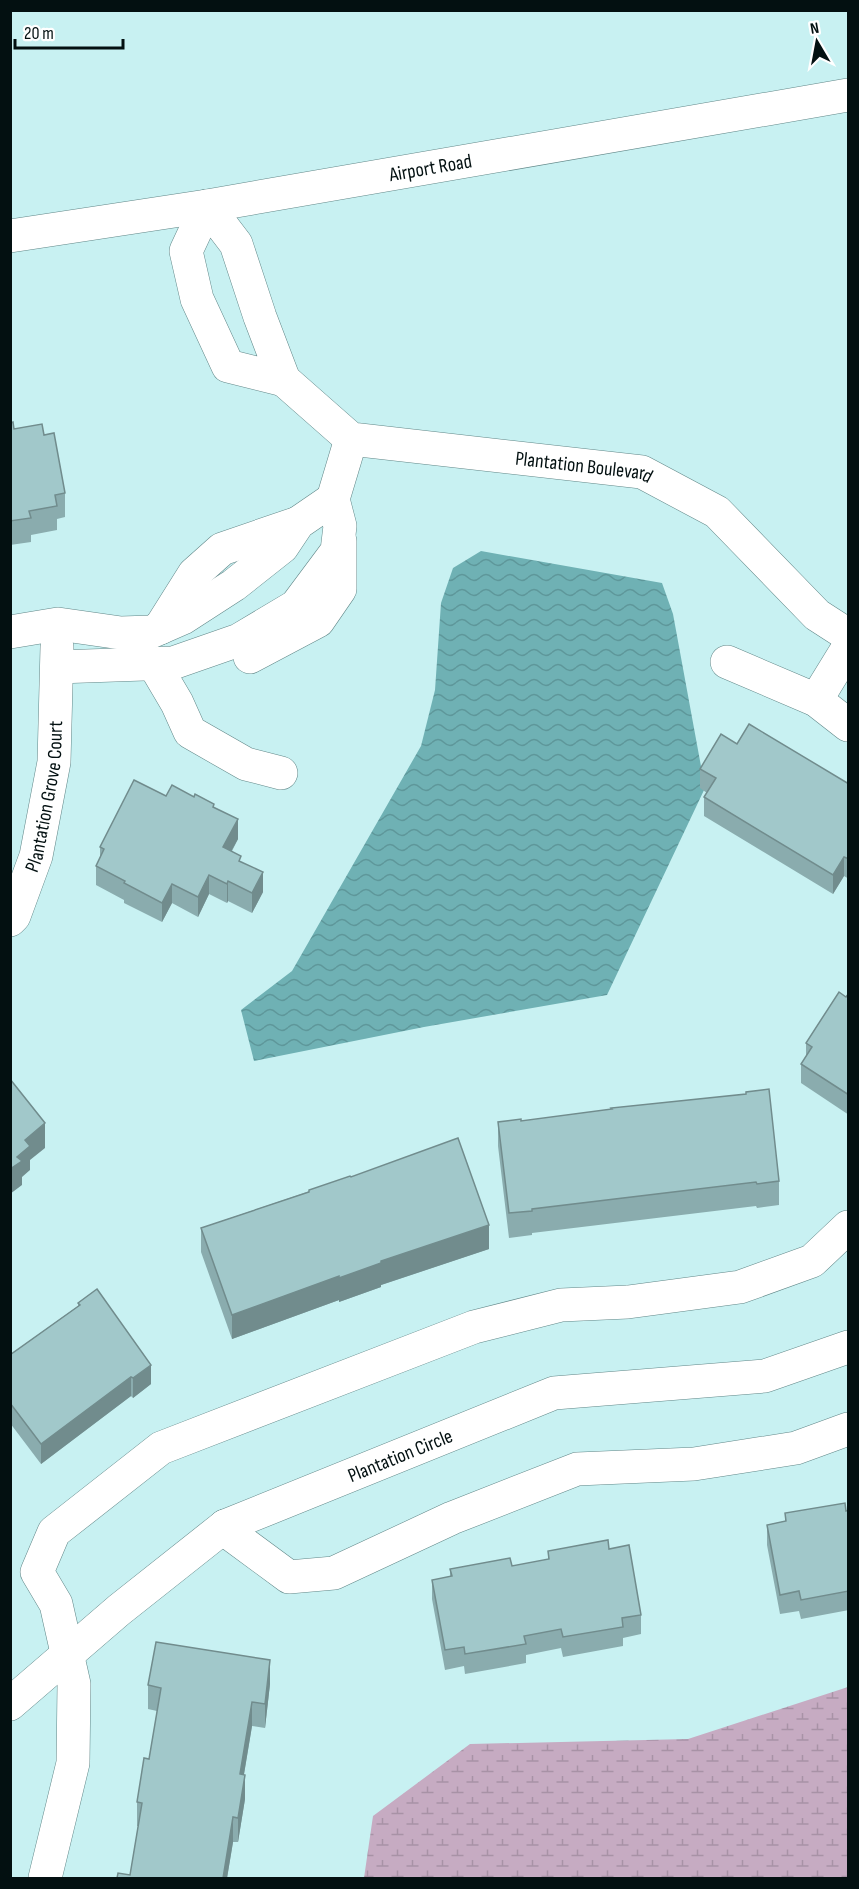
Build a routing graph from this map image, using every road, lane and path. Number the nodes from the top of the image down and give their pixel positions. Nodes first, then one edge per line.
1 (849, 95) edge
2 (207, 206) junction
3 (10, 236) edge
4 (284, 380) junction
5 (351, 440) junction
6 (336, 512) junction
7 (58, 624) junction
8 (10, 632) edge
9 (849, 635) edge
10 (849, 648) edge
11 (727, 662) dead end
12 (160, 664) junction
13 (57, 667) junction
14 (816, 700) junction
15 (849, 725) edge
16 (281, 773) dead end
17 (10, 920) edge
18 (849, 1227) edge
19 (849, 1347) edge
20 (849, 1429) edge
21 (225, 1526) junction
22 (67, 1655) junction
23 (10, 1704) edge
24 (45, 1878) edge

1 - 2 street, Airport Road
2 - 3 street, Airport Road
2 - 4 street
2 - 4 street
4 - 5 street
5 - 6 street
5 - 9 street, Plantation Boulevard
6 - 7 street
6 - 12 street
7 - 8 street
7 - 13 street, Plantation Grove Court
10 - 14 street
11 - 14 street
12 - 13 street
12 - 16 street
13 - 17 street, Plantation Grove Court
14 - 15 street
18 - 22 street
19 - 21 street, Plantation Circle
20 - 21 street
21 - 22 street, Plantation Circle
22 - 23 street, Plantation Circle
22 - 24 street

